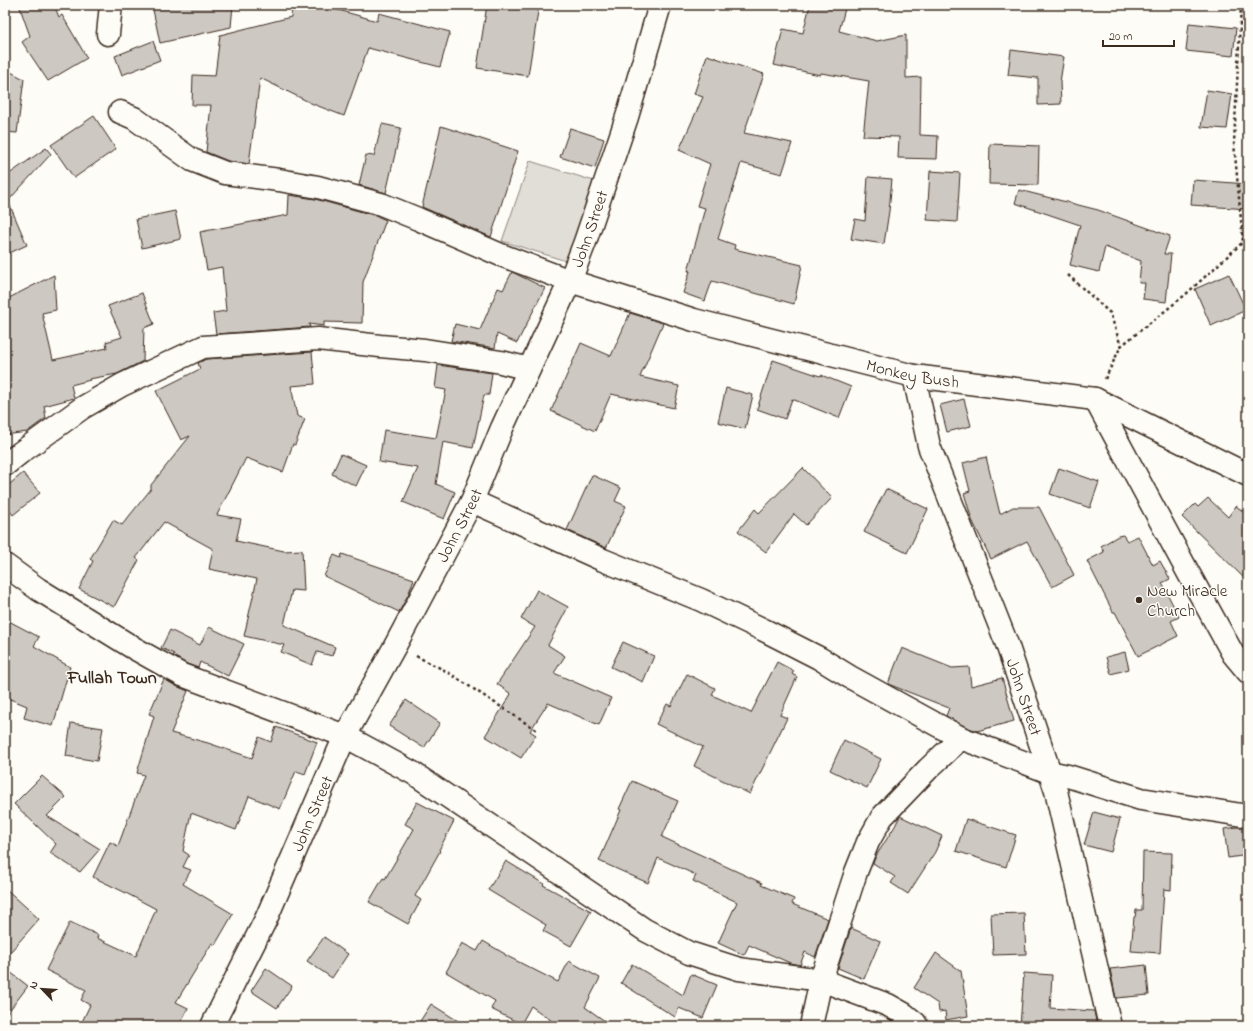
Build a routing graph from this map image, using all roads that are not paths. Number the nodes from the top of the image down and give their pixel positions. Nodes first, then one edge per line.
1 (111, 5) edge
2 (660, 5) edge
3 (108, 34) dead end
4 (120, 112) dead end
5 (570, 281) junction
6 (529, 369) junction
7 (914, 376) junction
8 (1095, 399) junction
9 (5, 465) edge
10 (1248, 475) edge
11 (472, 501) junction
12 (5, 565) edge
13 (1248, 672) edge
14 (345, 736) junction
15 (961, 738) junction
16 (1049, 772) junction
17 (1248, 816) edge
18 (821, 980) junction
19 (212, 1026) edge
20 (811, 1026) edge
21 (917, 1026) edge
22 (1110, 1026) edge

1 - 3 street
2 - 5 street, John Street
4 - 5 street, Monkey Bush
5 - 6 street, John Street
5 - 7 street, Monkey Bush
6 - 9 street
6 - 11 street, John Street
7 - 8 street, Monkey Bush
7 - 16 street, John Street
8 - 10 street, Monkey Bush
8 - 13 street
11 - 14 street, John Street
11 - 15 street
12 - 14 street
14 - 18 street
14 - 19 street, John Street
15 - 16 street
15 - 18 street
16 - 17 street
16 - 22 street, John Street
18 - 20 street
18 - 21 street

